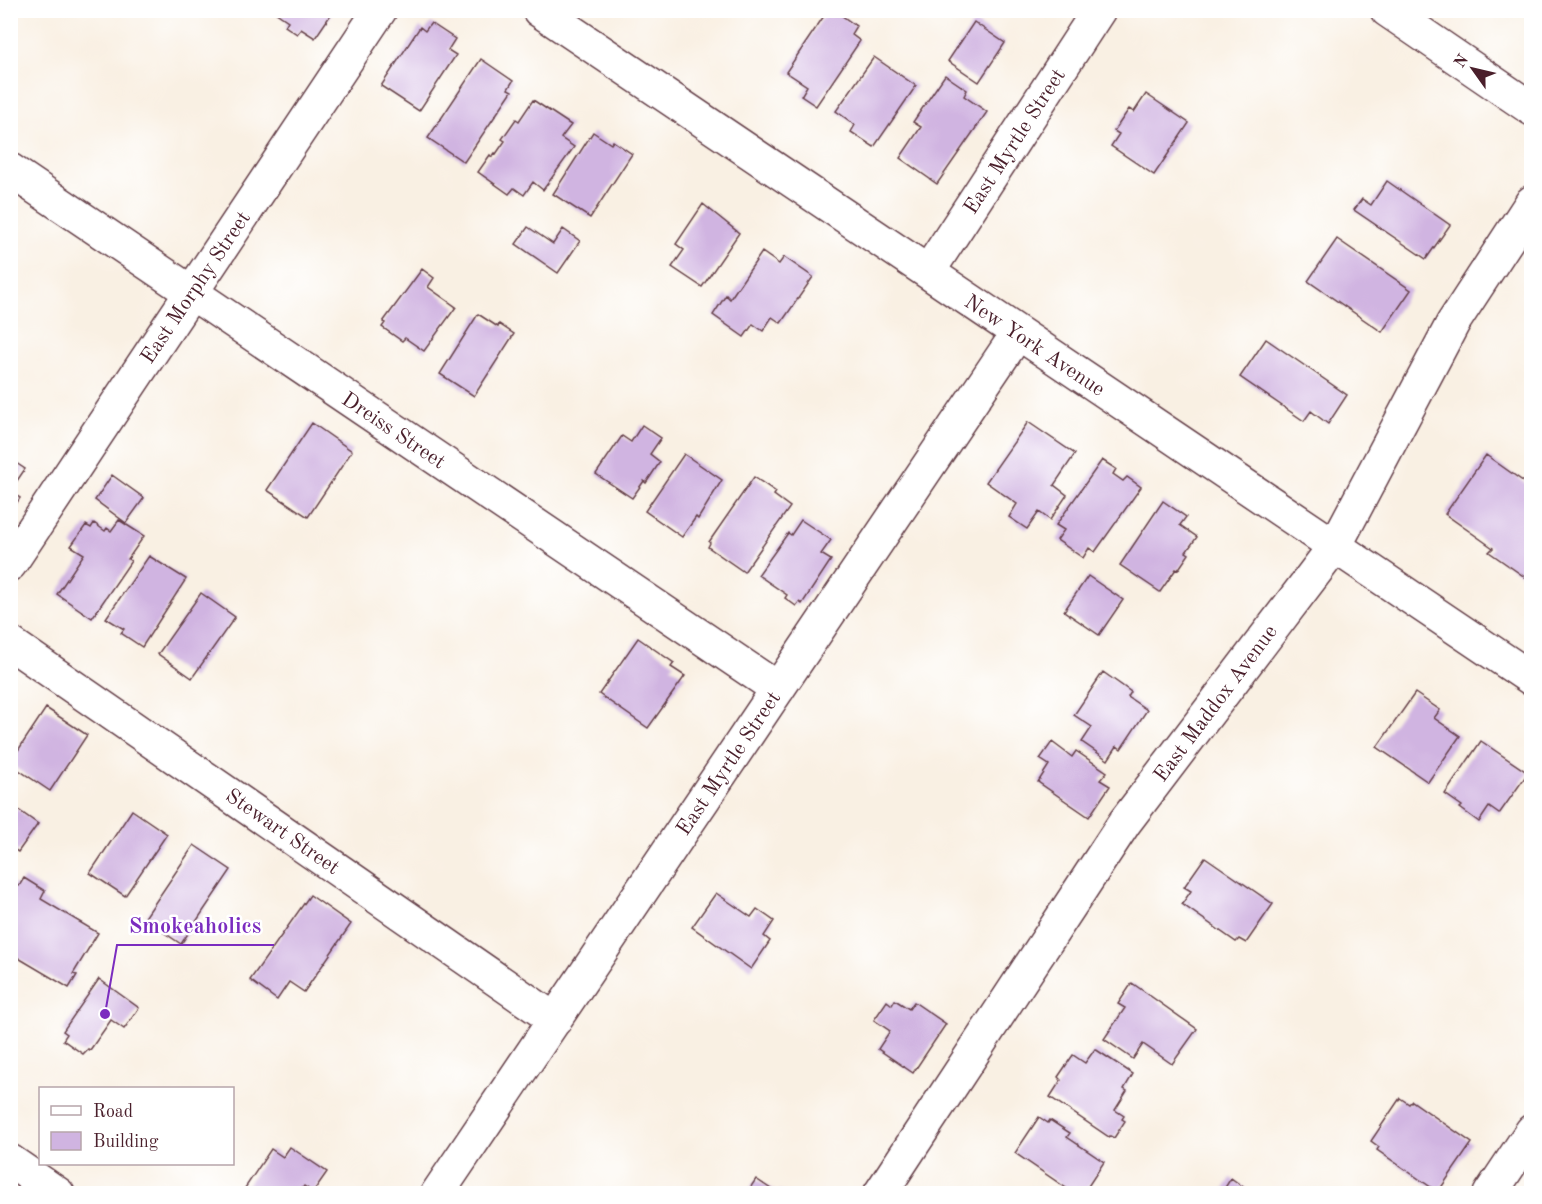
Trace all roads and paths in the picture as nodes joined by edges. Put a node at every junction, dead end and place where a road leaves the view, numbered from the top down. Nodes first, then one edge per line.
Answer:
1 (380, 10) edge
2 (539, 10) edge
3 (1099, 10) edge
4 (1387, 10) edge
5 (1532, 110) edge
6 (10, 170) edge
7 (1532, 202) edge
8 (928, 272) junction
9 (192, 292) junction
10 (1018, 333) junction
11 (1335, 546) junction
12 (10, 564) edge
13 (10, 643) edge
14 (1532, 678) edge
15 (778, 689) junction
16 (555, 1020) junction
17 (1532, 1131) edge
18 (10, 1161) edge
19 (58, 1194) edge
20 (438, 1194) edge
21 (880, 1194) edge
22 (1490, 1194) edge

1 - 9 street, East Morphy Street
2 - 8 street, New York Avenue
3 - 8 street, East Myrtle Street
4 - 5 street
6 - 9 street, Dreiss Street
7 - 11 street, East Maddox Avenue
8 - 10 street, New York Avenue
9 - 12 street, East Morphy Street
9 - 15 street, Dreiss Street
10 - 11 street, New York Avenue
10 - 15 street, East Myrtle Street
11 - 14 street, New York Avenue
11 - 21 street, East Maddox Avenue
13 - 16 street, Stewart Street
15 - 16 street, East Myrtle Street
16 - 20 street, East Myrtle Street
17 - 22 street
18 - 19 street

